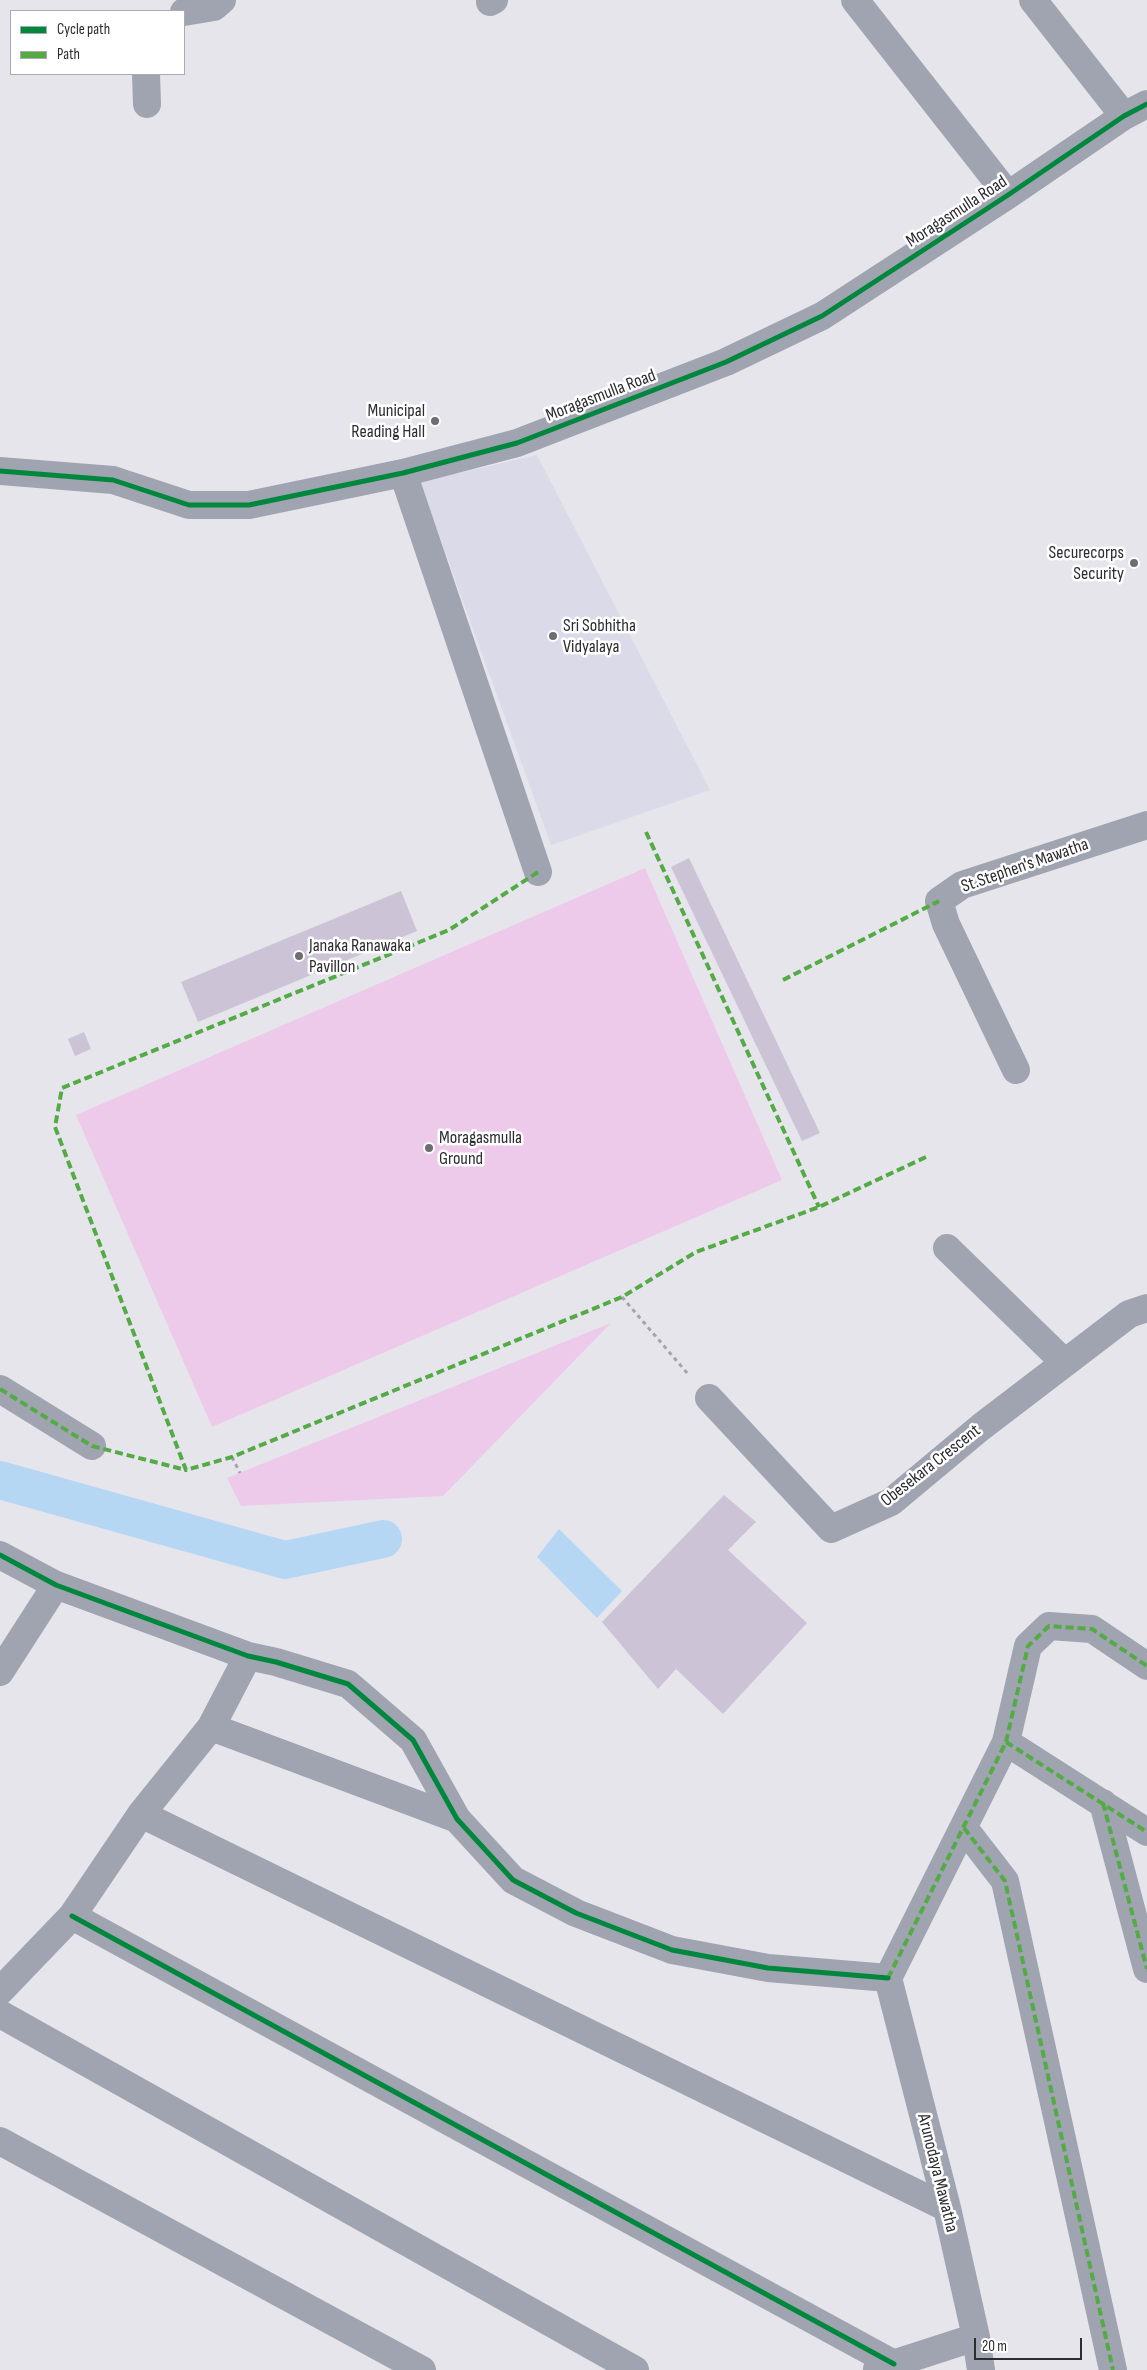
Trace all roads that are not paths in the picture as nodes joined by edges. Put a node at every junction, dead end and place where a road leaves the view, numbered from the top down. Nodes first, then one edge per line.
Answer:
1 (222, 0) edge
2 (855, 0) edge
3 (1033, 0) edge
4 (185, 12) edge
5 (146, 75) edge
6 (147, 104) dead end
7 (1135, 110) edge
8 (1008, 195) junction
9 (0, 471) edge
10 (403, 473) junction
11 (1147, 825) edge
12 (538, 872) dead end
13 (1016, 1070) dead end
14 (947, 1248) dead end
15 (1147, 1308) edge
16 (1064, 1363) junction
17 (0, 1389) edge
18 (709, 1398) road end
19 (92, 1446) dead end
20 (0, 1555) edge
21 (56, 1584) junction
22 (248, 1656) junction
23 (1147, 1666) edge
24 (0, 1672) edge
25 (211, 1727) junction
26 (1006, 1742) junction
27 (1103, 1803) junction
28 (141, 1814) junction
29 (457, 1819) junction
30 (964, 1828) junction
31 (1147, 1832) edge
32 (72, 1916) junction
33 (1147, 1970) edge
34 (888, 1978) junction
35 (0, 1992) edge
36 (0, 2014) edge
37 (0, 2142) edge
38 (947, 2208) junction
39 (976, 2338) junction
40 (882, 2367) edge
41 (422, 2370) edge
42 (634, 2370) edge
43 (981, 2370) edge
44 (1113, 2370) edge

1 - 4 street
2 - 8 street
3 - 7 street
5 - 6 street
7 - 8 street, Moragasmulla Road
8 - 10 street, Moragasmulla Road
9 - 10 street, Moragasmulla Road
10 - 12 street
11 - 13 street, St.Stephen's Mawatha
14 - 16 street
15 - 16 street, Obesekara Crescent
16 - 18 street, Obesekara Crescent
17 - 19 street
20 - 21 street
21 - 22 street
21 - 24 street
22 - 25 street
22 - 29 street
23 - 26 street
25 - 28 street
25 - 29 street
26 - 27 street
26 - 30 street
27 - 31 street
27 - 33 street
28 - 32 street
28 - 38 street
29 - 34 street
30 - 34 street
30 - 44 street
32 - 35 street
32 - 40 street
34 - 38 street, Arunodaya Mawatha
36 - 42 street
37 - 41 street
38 - 39 street, Arunodaya Mawatha
39 - 40 street
39 - 43 street, Arunodaya Mawatha

